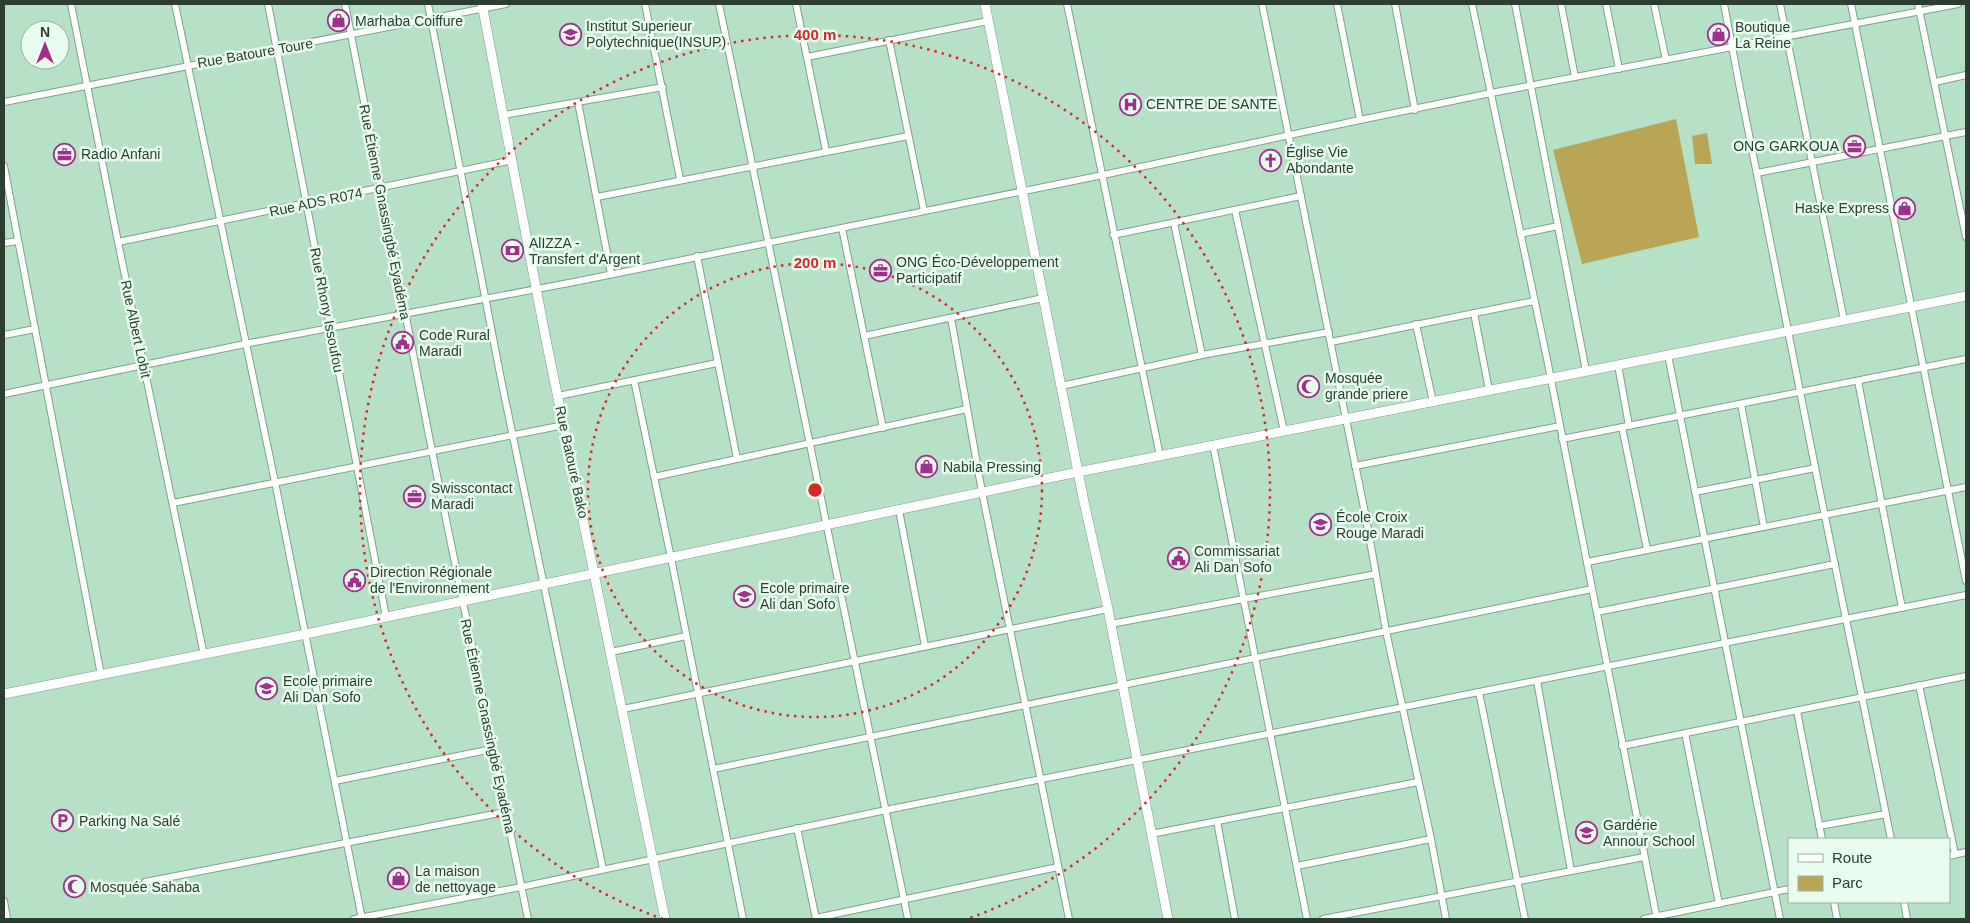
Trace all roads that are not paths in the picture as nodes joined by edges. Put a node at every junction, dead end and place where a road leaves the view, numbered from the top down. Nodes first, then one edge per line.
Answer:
1 (71, 4) edge
2 (176, 4) edge
3 (268, 4) edge
4 (344, 4) edge
5 (428, 4) edge
6 (506, 4) edge
7 (645, 4) edge
8 (719, 4) edge
9 (796, 4) edge
10 (985, 4) edge
11 (1068, 4) edge
12 (1262, 4) edge
13 (1337, 4) edge
14 (1395, 4) edge
15 (1472, 4) edge
16 (1515, 4) edge
17 (1562, 4) edge
18 (1606, 4) edge
19 (1654, 4) edge
20 (1724, 4) edge
21 (1780, 4) edge
22 (1851, 4) edge
23 (1918, 4) edge
24 (1958, 4) edge
25 (482, 6) edge
26 (1920, 11) junction
27 (430, 19) junction
28 (988, 21) junction
29 (1855, 24) junction
30 (351, 35) junction
31 (1786, 37) junction
32 (889, 40) junction
33 (1733, 47) junction
34 (278, 48) junction
35 (807, 57) junction
36 (1666, 60) junction
37 (188, 66) junction
38 (1619, 69) junction
39 (1966, 76) edge
40 (1575, 77) junction
41 (1934, 82) junction
42 (89, 86) junction
43 (1531, 86) junction
44 (663, 87) junction
45 (1491, 94) junction
46 (4, 102) edge
47 (578, 102) junction
48 (1415, 110) junction
49 (504, 115) junction
50 (1360, 120) junction
51 (1966, 132) edge
52 (908, 136) junction
53 (1287, 136) junction
54 (1946, 137) junction
55 (1881, 150) junction
56 (826, 151) junction
57 (513, 160) junction
58 (1812, 163) junction
59 (752, 165) junction
60 (4, 166) edge
61 (460, 172) junction
62 (1757, 173) junction
63 (1103, 175) junction
64 (680, 179) junction
65 (381, 188) junction
66 (1023, 191) junction
67 (1301, 196) junction
68 (597, 197) junction
69 (307, 204) junction
70 (1235, 210) junction
71 (924, 211) junction
72 (221, 221) junction
73 (1174, 223) junction
74 (1558, 226) junction
75 (842, 228) junction
76 (1520, 234) junction
77 (1114, 235) junction
78 (1966, 237) edge
79 (18, 240) junction
80 (118, 242) junction
81 (768, 242) junction
82 (4, 243) edge
83 (697, 256) junction
84 (612, 274) junction
85 (536, 289) junction
86 (1966, 296) edge
87 (486, 298) junction
88 (1043, 298) junction
89 (1534, 301) junction
90 (1912, 306) junction
91 (1474, 313) junction
92 (405, 314) junction
93 (951, 318) junction
94 (1844, 320) junction
95 (1416, 324) junction
96 (35, 329) junction
97 (331, 329) junction
98 (1788, 331) junction
99 (1329, 332) junction
100 (4, 335) edge
101 (864, 336) junction
102 (1331, 342) junction
103 (245, 344) junction
104 (1264, 344) junction
105 (1202, 355) junction
106 (1668, 355) junction
107 (1966, 359) edge
108 (717, 364) junction
109 (144, 365) junction
110 (1618, 365) junction
111 (1142, 368) junction
112 (1924, 368) junction
113 (1586, 371) junction
114 (1550, 378) junction
115 (634, 380) junction
116 (1858, 381) junction
117 (46, 386) junction
118 (1061, 386) junction
119 (1489, 390) junction
120 (1800, 392) junction
121 (4, 394) edge
122 (558, 396) junction
123 (1433, 402) junction
124 (1741, 404) junction
125 (967, 410) junction
126 (1680, 416) junction
127 (1346, 419) junction
128 (564, 425) junction
129 (1560, 426) junction
130 (1626, 426) junction
131 (883, 428) junction
132 (1284, 431) junction
133 (513, 435) junction
134 (1562, 439) junction
135 (810, 444) junction
136 (1213, 445) junction
137 (432, 451) junction
138 (1160, 456) junction
139 (737, 458) junction
140 (358, 466) junction
141 (1355, 466) junction
142 (1815, 468) junction
143 (1078, 472) junction
144 (654, 477) junction
145 (1755, 480) junction
146 (275, 482) junction
147 (1966, 487) edge
148 (1948, 490) junction
149 (982, 492) junction
150 (1695, 492) junction
151 (172, 503) junction
152 (1882, 504) junction
153 (898, 510) junction
154 (1824, 515) junction
155 (826, 525) junction
156 (1764, 527) junction
157 (1704, 539) junction
158 (1646, 549) junction
159 (671, 558) junction
160 (1588, 562) junction
161 (1835, 564) junction
162 (595, 574) junction
163 (1376, 574) junction
164 (1966, 581) edge
165 (544, 584) junction
166 (1714, 588) junction
167 (1592, 589) junction
168 (1966, 595) edge
169 (1244, 600) junction
170 (462, 601) junction
171 (1902, 608) junction
172 (1108, 609) junction
173 (1597, 612) junction
174 (386, 616) junction
175 (1846, 619) junction
176 (1111, 624) junction
177 (1009, 629) junction
178 (1386, 631) junction
179 (306, 634) junction
180 (686, 636) junction
181 (1725, 643) junction
182 (925, 646) junction
183 (611, 652) junction
184 (204, 654) junction
185 (1255, 658) junction
186 (854, 660) junction
187 (1606, 667) junction
188 (101, 675) junction
189 (1966, 676) edge
190 (1537, 681) junction
191 (1123, 685) junction
192 (1919, 686) junction
193 (1480, 692) junction
194 (698, 693) junction
195 (4, 694) edge
196 (1863, 697) junction
197 (1025, 705) junction
198 (623, 708) junction
199 (1402, 708) junction
200 (1798, 711) junction
201 (1740, 722) junction
202 (1685, 733) junction
203 (1270, 734) junction
204 (870, 736) junction
205 (1622, 746) junction
206 (492, 749) junction
207 (1138, 761) junction
208 (713, 768) junction
209 (1041, 780) junction
210 (335, 781) junction
211 (1418, 782) junction
212 (1285, 808) junction
213 (886, 810) junction
214 (505, 812) junction
215 (1886, 814) junction
216 (1217, 821) junction
217 (1819, 826) junction
218 (797, 828) junction
219 (1151, 834) junction
220 (1822, 838) edge
221 (1891, 838) edge
222 (1949, 838) edge
223 (1431, 840) junction
224 (728, 843) junction
225 (347, 844) junction
226 (1966, 852) edge
227 (1952, 855) edge
228 (1644, 857) junction
229 (653, 858) junction
230 (1296, 866) junction
231 (1058, 867) junction
232 (603, 869) junction
233 (1572, 871) junction
234 (145, 882) dead end
235 (1517, 882) junction
236 (521, 886) junction
237 (1788, 889) edge
238 (1775, 892) junction
239 (1441, 896) junction
240 (904, 899) junction
241 (4, 902) edge
242 (1834, 903) edge
243 (1904, 903) edge
244 (1719, 904) junction
245 (1657, 918) edge
246 (7, 919) edge
247 (359, 919) edge
248 (528, 919) edge
249 (666, 919) edge
250 (743, 919) edge
251 (816, 919) edge
252 (908, 919) edge
253 (1070, 919) edge
254 (1168, 919) edge
255 (1235, 919) edge
256 (1307, 919) edge
257 (1323, 919) edge
258 (1446, 919) edge
259 (1525, 919) edge
260 (1644, 919) edge
261 (1780, 919) edge
262 (1838, 919) edge
263 (1907, 919) edge

1 - 42 street, Rue Albert Lobit
2 - 37 street
3 - 34 street, Rue Rhony Issoufou
4 - 30 street, Rue Étienne Gnassingbé Eyadéma
5 - 27 street
6 - 25 street, Rue Batoure Toure
7 - 44 street
8 - 59 street
9 - 35 street
10 - 28 street
11 - 63 street
12 - 53 street
13 - 50 street
14 - 48 street
15 - 45 street
16 - 43 street
17 - 40 street
18 - 38 street
19 - 36 street
20 - 33 street
21 - 31 street
22 - 29 street
23 - 26 street
24 - 26 street
25 - 27 street, Rue Batoure Toure
25 - 49 street, Rue Batouré Bako
26 - 29 street
26 - 41 street
27 - 30 street, Rue Batoure Toure
27 - 61 street
28 - 32 street
28 - 66 street
29 - 31 street
29 - 55 street
30 - 34 street, Rue Batoure Toure
30 - 65 street, Rue Étienne Gnassingbé Eyadéma
31 - 33 street
31 - 58 street
32 - 35 street
32 - 52 street
33 - 36 street
33 - 62 street
34 - 37 street, Rue Batoure Toure
34 - 69 street, Rue Rhony Issoufou
35 - 56 street
36 - 38 street
37 - 42 street, Rue Batoure Toure
37 - 72 street
38 - 40 street
39 - 41 street
40 - 43 street
41 - 54 street
42 - 46 street, Rue Batoure Toure
42 - 80 street, Rue Albert Lobit
43 - 45 street
43 - 74 street
44 - 47 street
44 - 64 street
45 - 48 street
45 - 76 street
47 - 49 street
47 - 68 street
48 - 50 street
49 - 57 street, Rue Batouré Bako
50 - 53 street
51 - 54 street
52 - 56 street
52 - 71 street
53 - 63 street
53 - 67 street
54 - 55 street
54 - 78 street
55 - 58 street
55 - 90 street
56 - 59 street
57 - 61 street, Rue ADS R074
57 - 85 street, Rue Batouré Bako
58 - 62 street
58 - 94 street
59 - 64 street
59 - 81 street
60 - 79 street
61 - 65 street, Rue ADS R074
61 - 87 street
62 - 98 street
63 - 66 street
63 - 77 street
64 - 68 street
65 - 69 street, Rue ADS R074
65 - 92 street, Rue Étienne Gnassingbé Eyadéma
66 - 71 street
66 - 88 street
67 - 70 street
67 - 99 street
68 - 84 street
69 - 72 street, Rue ADS R074
69 - 97 street, Rue Rhony Issoufou
70 - 73 street
70 - 104 street
71 - 75 street
72 - 80 street, Rue ADS R074
72 - 103 street
73 - 77 street
73 - 105 street
74 - 76 street
74 - 113 street
75 - 81 street
75 - 101 street
76 - 89 street
77 - 111 street
79 - 82 street
79 - 96 street
80 - 109 street, Rue Albert Lobit
81 - 83 street
81 - 135 street
83 - 84 street
83 - 108 street
84 - 85 street
85 - 87 street
85 - 122 street, Rue Batouré Bako
86 - 90 street
87 - 92 street
87 - 133 street
88 - 93 street
88 - 118 street
89 - 91 street
89 - 114 street
90 - 94 street
90 - 112 street
91 - 95 street
91 - 119 street
92 - 97 street
92 - 137 street, Rue Étienne Gnassingbé Eyadéma
93 - 101 street
93 - 125 street
94 - 98 street
95 - 102 street
95 - 123 street
96 - 100 street
96 - 117 street
97 - 103 street
97 - 140 street, Rue Rhony Issoufou
98 - 106 street
98 - 120 street
99 - 102 street
99 - 104 street
101 - 131 street
102 - 127 street
103 - 109 street
103 - 146 street
104 - 105 street
104 - 132 street
105 - 111 street
106 - 110 street
106 - 126 street
107 - 112 street
108 - 115 street
108 - 139 street
109 - 117 street
109 - 151 street, Rue Albert Lobit
110 - 113 street
110 - 130 street
111 - 118 street
111 - 138 street
112 - 116 street
112 - 148 street
113 - 114 street
114 - 119 street
114 - 129 street
115 - 122 street
115 - 144 street
116 - 120 street
116 - 152 street
117 - 121 street
117 - 188 street
118 - 143 street
119 - 123 street
120 - 124 street
120 - 142 street
122 - 128 street, Rue Batouré Bako
123 - 127 street
124 - 126 street
124 - 145 street
125 - 131 street
125 - 149 street
126 - 130 street
126 - 150 street
127 - 132 street
127 - 141 street
128 - 133 street
128 - 162 street, Rue Batouré Bako
129 - 134 street
129 - 141 street
130 - 134 street
130 - 158 street
131 - 135 street
132 - 136 street
133 - 137 street
133 - 165 street
134 - 160 street
135 - 139 street
135 - 155 street
136 - 138 street
136 - 169 street
137 - 140 street
137 - 170 street, Rue Étienne Gnassingbé Eyadéma
138 - 143 street
139 - 144 street
140 - 146 street
140 - 174 street, Rue Rhony Issoufou
141 - 163 street
142 - 145 street
142 - 154 street
143 - 149 street
143 - 172 street
144 - 159 street
145 - 150 street
145 - 156 street
146 - 151 street
146 - 179 street
147 - 148 street
148 - 152 street
148 - 164 street
149 - 153 street
149 - 177 street
150 - 157 street
151 - 184 street, Rue Albert Lobit
152 - 154 street
152 - 171 street
153 - 155 street
153 - 182 street
154 - 156 street
154 - 161 street
155 - 159 street
155 - 186 street
156 - 157 street
157 - 158 street
157 - 166 street
158 - 160 street
159 - 162 street
159 - 180 street
160 - 167 street
161 - 166 street
161 - 175 street
162 - 165 street
162 - 183 street, Rue Batouré Bako
163 - 169 street
163 - 178 street
165 - 170 street
165 - 232 street
166 - 173 street
166 - 181 street
167 - 173 street
167 - 178 street
168 - 171 street
169 - 176 street
169 - 185 street
170 - 174 street
170 - 206 street, Rue Étienne Gnassingbé Eyadéma
171 - 175 street
172 - 176 street
172 - 177 street
173 - 187 street
174 - 179 street
175 - 181 street
175 - 196 street
176 - 191 street
177 - 182 street
177 - 197 street
178 - 185 street
178 - 199 street
179 - 184 street
179 - 210 street
180 - 183 street
180 - 194 street
181 - 187 street
181 - 201 street
182 - 186 street
183 - 198 street, Rue Batouré Bako
184 - 188 street
185 - 191 street
185 - 203 street
186 - 194 street
186 - 204 street
187 - 190 street
187 - 205 street
188 - 195 street
189 - 192 street
190 - 193 street
190 - 233 street
191 - 197 street
191 - 207 street
192 - 196 street
192 - 222 street
193 - 199 street
193 - 235 street
194 - 198 street
194 - 208 street
196 - 200 street
196 - 215 street
197 - 204 street
197 - 209 street
198 - 229 street, Rue Batouré Bako
199 - 203 street
199 - 211 street
200 - 201 street
200 - 217 street
201 - 202 street
201 - 238 street
202 - 205 street
202 - 244 street
203 - 207 street
203 - 212 street
204 - 208 street
204 - 213 street
205 - 228 street
206 - 210 street
206 - 214 street, Rue Étienne Gnassingbé Eyadéma
207 - 209 street
207 - 219 street
208 - 224 street
209 - 213 street
209 - 231 street
210 - 225 street
211 - 212 street
211 - 223 street
212 - 216 street
212 - 230 street
213 - 218 street
213 - 240 street
214 - 225 street
214 - 236 street, Rue Étienne Gnassingbé Eyadéma
215 - 217 street
215 - 221 street
216 - 219 street
216 - 255 street
217 - 220 street
218 - 224 street
218 - 251 street
219 - 254 street
223 - 230 street
223 - 239 street
224 - 229 street
224 - 250 street
225 - 234 street
225 - 247 street
226 - 227 street
228 - 233 street
228 - 245 street
229 - 232 street
229 - 249 street, Rue Batouré Bako
230 - 256 street
231 - 240 street
231 - 253 street
232 - 236 street
233 - 235 street
235 - 239 street
235 - 259 street
236 - 247 street
236 - 248 street, Rue Étienne Gnassingbé Eyadéma
237 - 238 street
238 - 244 street
238 - 261 street
239 - 257 street
239 - 258 street
240 - 251 street
240 - 252 street
241 - 246 street
242 - 262 street
243 - 263 street
244 - 245 street
245 - 260 street

